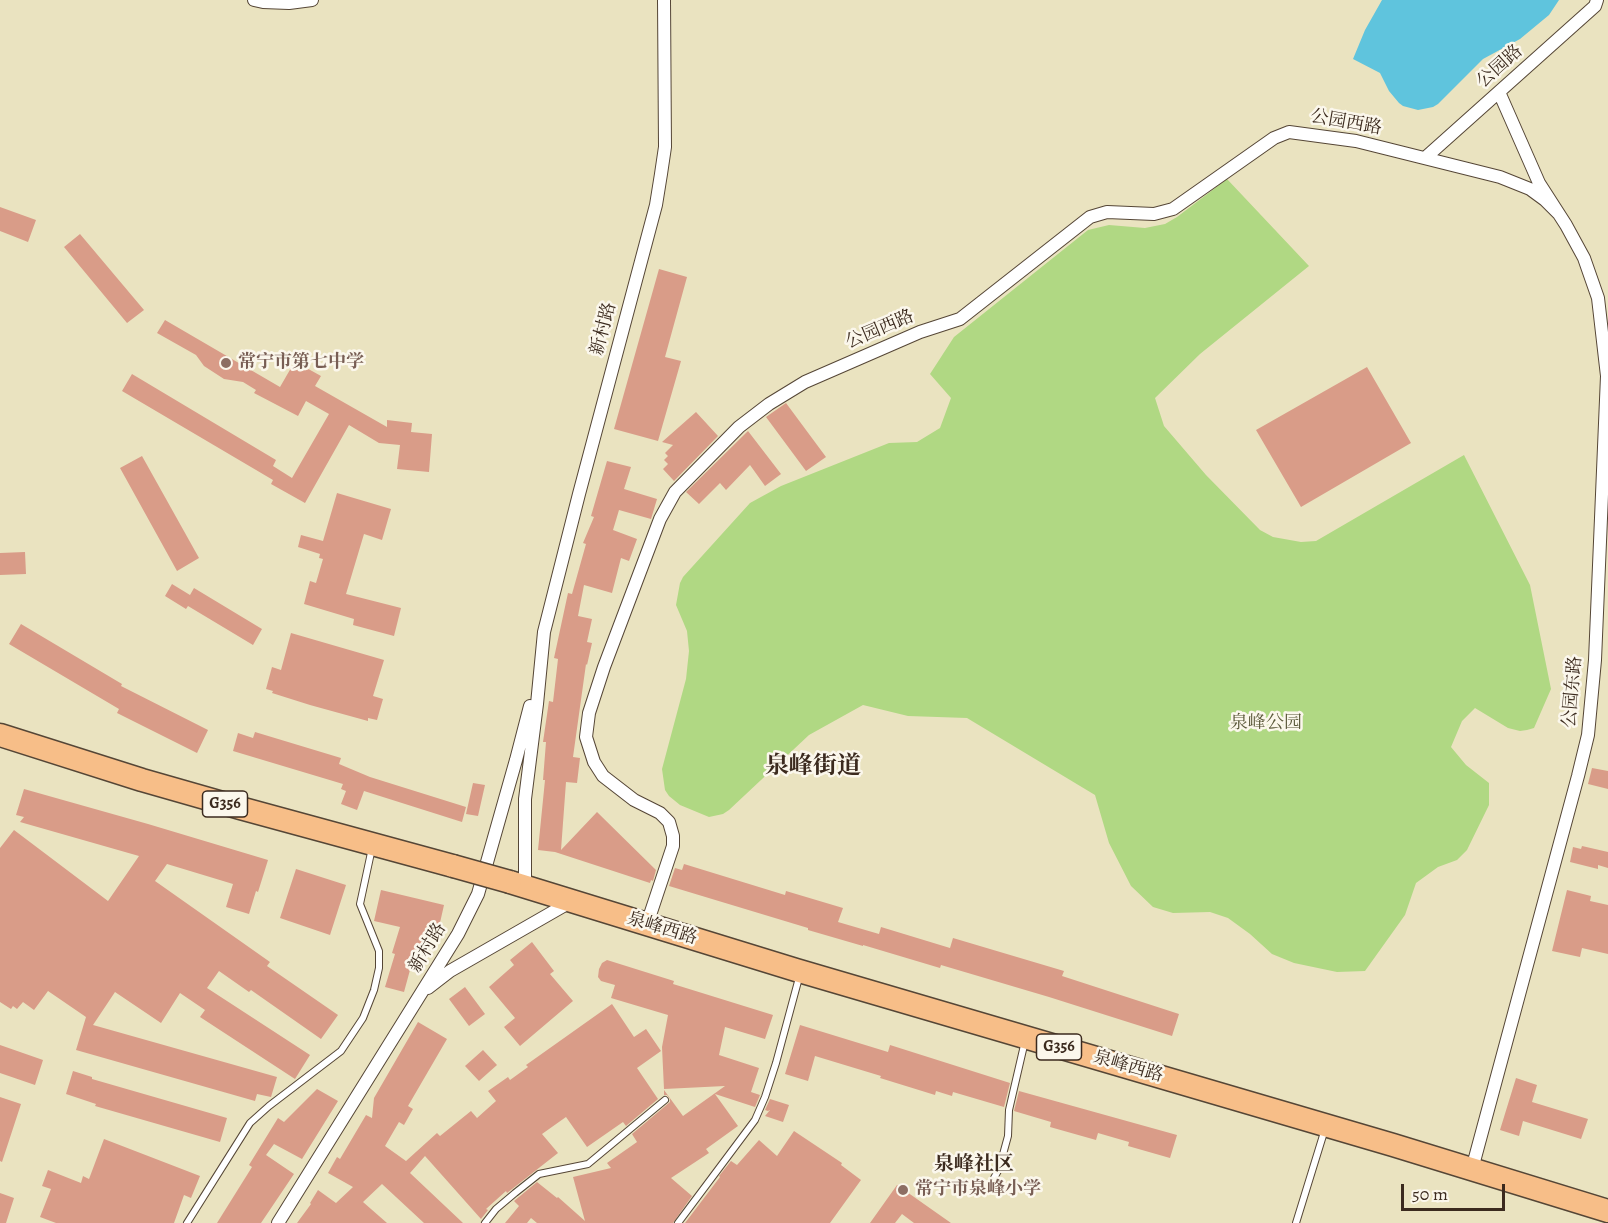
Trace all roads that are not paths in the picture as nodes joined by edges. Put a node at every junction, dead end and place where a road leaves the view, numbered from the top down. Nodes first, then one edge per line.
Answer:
1 (254, 0) edge
2 (312, 0) edge
3 (664, 0) edge
4 (1596, 0) edge
5 (1499, 92) junction
6 (1425, 158) junction
7 (1558, 213) junction
8 (541, 662) junction
9 (0, 735) edge
10 (373, 844) junction
11 (518, 885) junction
12 (572, 901) junction
13 (647, 924) junction
14 (801, 971) junction
15 (419, 998) junction
16 (1026, 1037) junction
17 (665, 1100) dead end
18 (1326, 1126) junction
19 (1472, 1169) junction
20 (989, 1187) dead end
21 (1608, 1211) edge
22 (187, 1223) edge
23 (278, 1223) edge
24 (484, 1223) edge
25 (678, 1223) edge
26 (1296, 1223) edge

1 - 2 street
3 - 8 street, 新村路
4 - 5 street, 公园路
5 - 6 street, 公园路
5 - 7 street, 公园东路
6 - 7 street, 公园西路
6 - 13 street, 公园西路
7 - 19 street, 公园东路
8 - 11 street, 新村路
8 - 15 street, 新村路
9 - 10 highway, G356
10 - 11 highway, G356, bridge
10 - 22 lane
11 - 12 highway, 泉峰西路 / G356
12 - 13 highway, 泉峰西路 / G356
12 - 15 street
13 - 14 highway, 泉峰西路 / G356
14 - 16 highway, 泉峰西路 / G356
14 - 25 lane
15 - 23 street, 新村路
16 - 18 highway, 泉峰西路 / G356
16 - 20 lane
17 - 24 lane
18 - 19 highway, 泉峰西路 / G356
18 - 26 lane
19 - 21 highway, 泉峰西路 / G356

